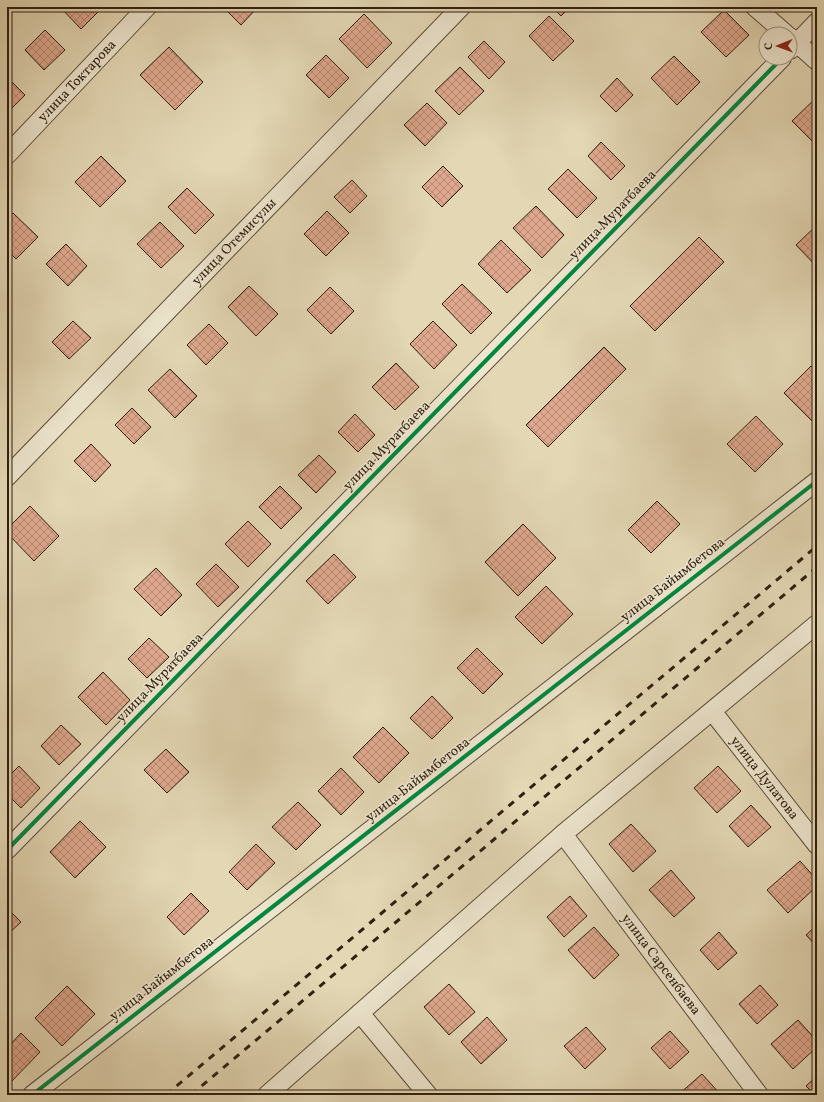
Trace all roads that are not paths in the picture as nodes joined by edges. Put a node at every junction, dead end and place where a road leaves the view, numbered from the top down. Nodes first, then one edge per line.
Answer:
1 (147, 7) edge
2 (461, 7) edge
3 (755, 7) edge
4 (817, 22) edge
5 (775, 26) edge
6 (798, 36) edge
7 (798, 46) edge
8 (817, 61) edge
9 (774, 66) edge
10 (7, 155) edge
11 (7, 477) edge
12 (817, 482) edge
13 (817, 624) edge
14 (712, 711) junction
15 (563, 834) junction
16 (817, 845) edge
17 (7, 850) edge
18 (360, 1013) junction
19 (32, 1095) edge
20 (267, 1095) edge
21 (428, 1095) edge
22 (759, 1095) edge

1 - 10 street, улица Токтарова
2 - 11 street, улица Отемисулы
3 - 5 street
4 - 6 street
7 - 8 street
9 - 17 street, улица Муратбаева
12 - 19 street, улица Байымбетова
13 - 14 street
14 - 15 street
14 - 16 street, улица Дулатова
15 - 18 street
15 - 22 street, улица Сарсенбаева
18 - 20 street
18 - 21 street

